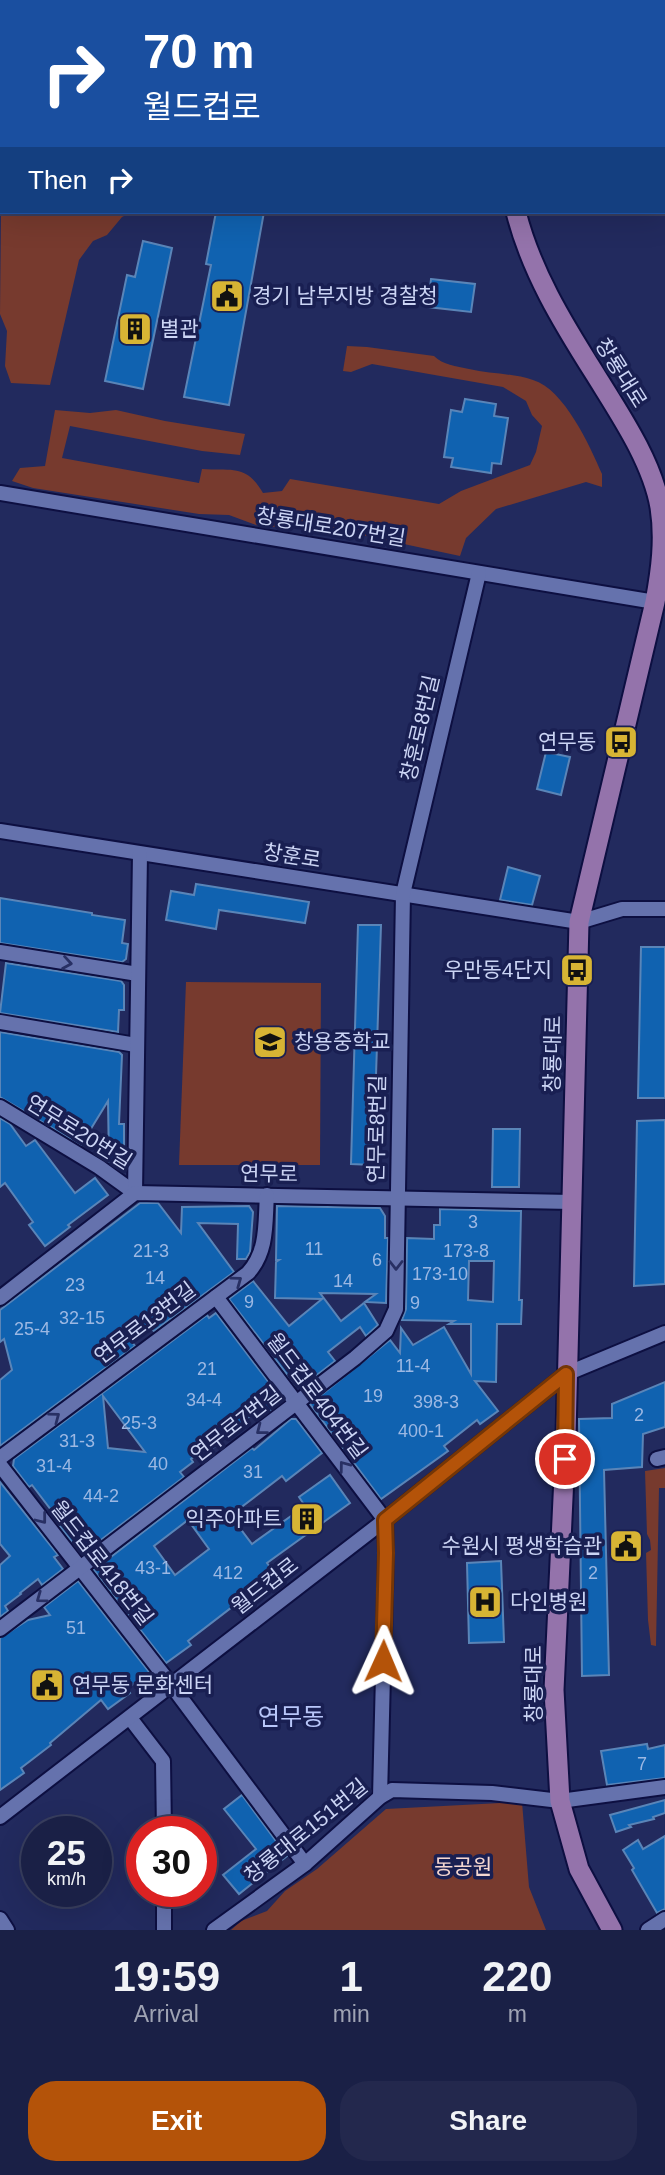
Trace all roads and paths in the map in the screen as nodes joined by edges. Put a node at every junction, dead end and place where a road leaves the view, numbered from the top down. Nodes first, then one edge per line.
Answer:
1 (517, 214) edge
2 (0, 493) edge
3 (664, 557) edge
4 (479, 573) junction
5 (656, 602) junction
6 (0, 831) edge
7 (140, 854) junction
8 (403, 894) junction
9 (665, 909) edge
10 (579, 922) junction
11 (0, 952) edge
12 (138, 974) junction
13 (0, 1022) edge
14 (136, 1045) junction
15 (0, 1107) edge
16 (135, 1193) junction
17 (267, 1195) junction
18 (396, 1197) junction
19 (572, 1202) junction
20 (216, 1297) junction
21 (0, 1298) edge
22 (665, 1333) edge
23 (566, 1374) junction
24 (296, 1403) junction
25 (0, 1458) edge
26 (0, 1465) edge
27 (385, 1520) junction
28 (81, 1569) junction
29 (0, 1629) edge
30 (172, 1686) junction
31 (130, 1718) junction
32 (665, 1787) edge
33 (380, 1797) junction
34 (560, 1801) junction
35 (164, 1816) edge
36 (0, 1817) edge
37 (305, 1864) junction
38 (164, 1907) edge
39 (0, 1919) edge
40 (665, 1919) edge
41 (7, 1930) edge
42 (164, 1930) edge
43 (214, 1930) edge
44 (612, 1930) edge
45 (648, 1930) edge

1 - 3 main road, 창룡대로
2 - 4 street, 창룡대로207번길
3 - 5 main road, 창룡대로
4 - 5 street, 창룡대로207번길
4 - 8 street, 창훈로8번길
5 - 10 main road, 창룡대로
6 - 7 street, 창훈로
7 - 8 street, 창훈로
7 - 12 street
8 - 10 street, 창훈로
8 - 18 street, 연무로8번길
9 - 10 street
10 - 19 main road, 창룡대로
11 -> 12 street
12 - 14 street
13 - 14 street
14 - 16 street
15 - 16 street, 연무로20번길
16 - 17 street, 연무로
16 - 21 street
17 - 18 street, 연무로
20 -> 17 street, 연무로13번길
18 - 19 street, 연무로
18 -> 24 street, 연무로7번길
19 - 23 main road, 창룡대로
20 - 24 street, 월드컵로404번길
25 -> 20 street, 연무로13번길
22 - 23 street, 월드컵로
23 - 27 street, 월드컵로
23 - 34 main road, 창룡대로
27 -> 24 street, 월드컵로404번길
24 -> 28 street, 연무로7번길
26 -> 28 street, 월드컵로418번길
27 - 30 street, 월드컵로
27 - 33 street
28 -> 29 street, 연무로7번길
28 - 30 street, 월드컵로418번길
30 - 31 street, 월드컵로
30 - 37 street
31 - 35 street
31 - 36 street, 월드컵로
32 - 34 street, 창룡대로151번길
33 - 34 street, 창룡대로151번길
33 - 37 street, 창룡대로151번길
34 - 44 main road, 창룡대로
37 - 43 street, 창룡대로151번길
38 - 42 street
39 - 41 street
40 - 45 street

